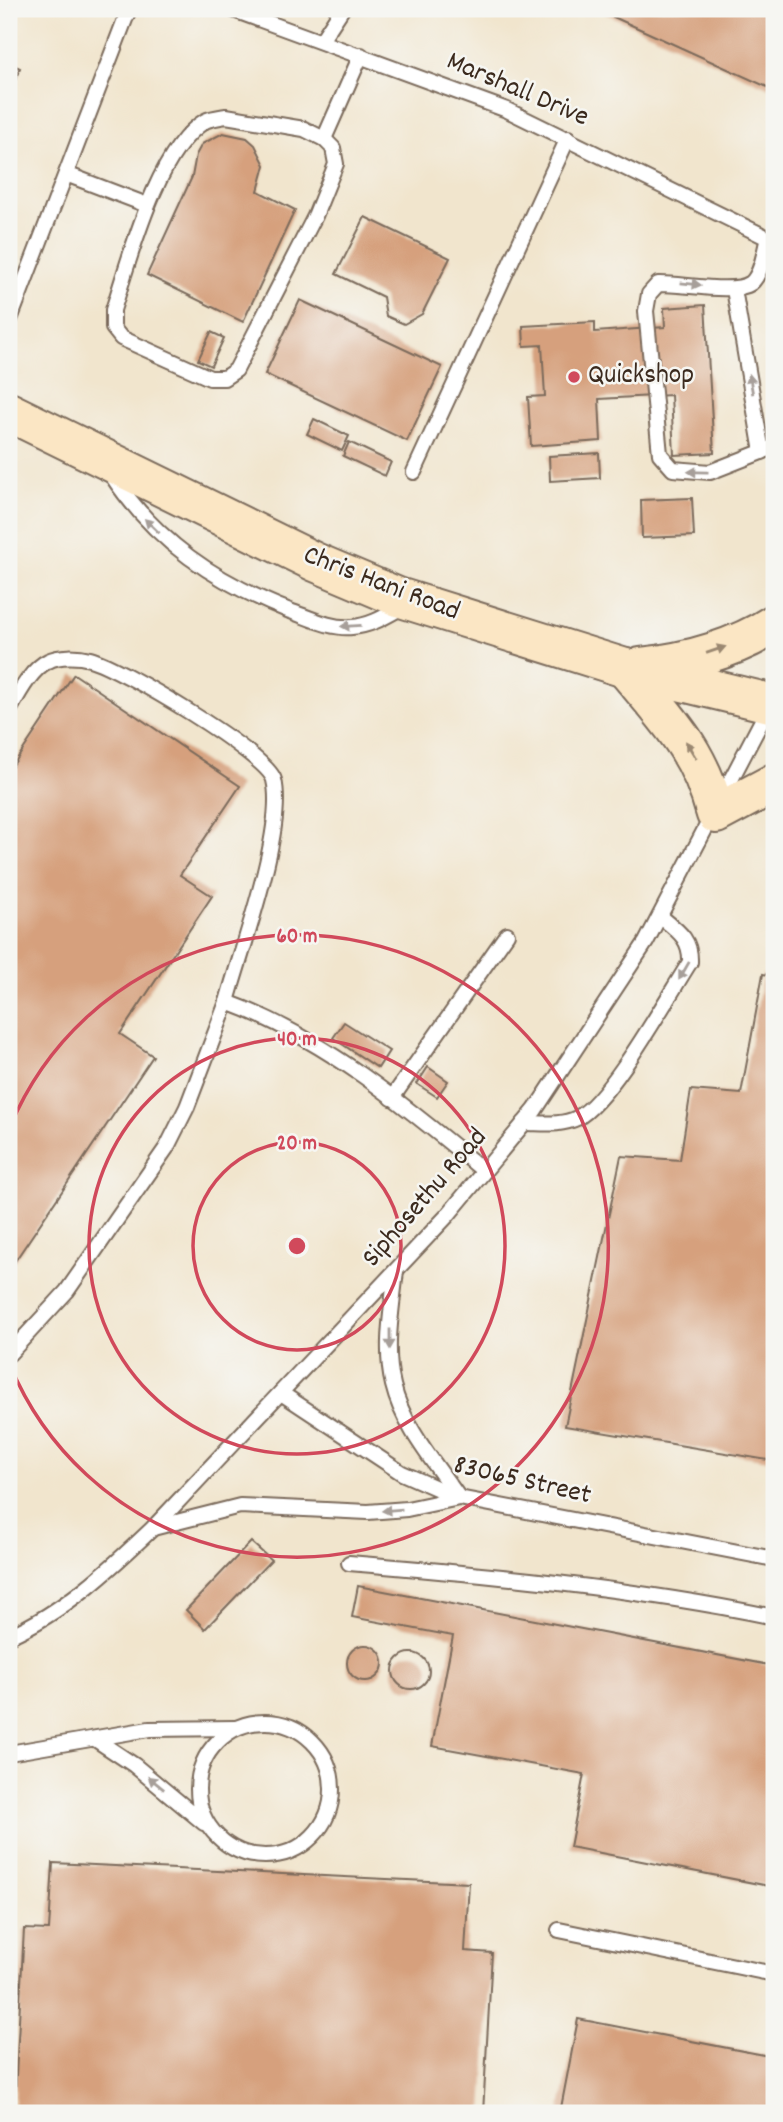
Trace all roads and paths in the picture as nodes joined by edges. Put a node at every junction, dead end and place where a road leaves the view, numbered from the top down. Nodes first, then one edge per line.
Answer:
1 (129, 9) edge
2 (231, 9) edge
3 (342, 9) edge
4 (321, 41) junction
5 (361, 55) junction
6 (568, 138) junction
7 (324, 139) junction
8 (66, 174) junction
9 (147, 205) junction
10 (771, 239) edge
11 (734, 289) junction
12 (9, 322) edge
13 (9, 412) edge
14 (768, 449) edge
15 (100, 457) junction
16 (414, 472) dead end
17 (414, 601) junction
18 (774, 624) edge
19 (625, 668) junction
20 (773, 702) edge
21 (9, 710) edge
22 (774, 783) edge
23 (716, 814) junction
24 (661, 916) junction
25 (507, 934) dead end
26 (227, 1002) junction
27 (392, 1098) junction
28 (524, 1123) junction
29 (484, 1171) junction
30 (396, 1271) junction
31 (9, 1354) edge
32 (281, 1393) junction
33 (459, 1498) junction
34 (153, 1528) junction
35 (774, 1559) edge
36 (349, 1563) dead end
37 (774, 1617) edge
38 (9, 1636) edge
39 (236, 1728) junction
40 (95, 1739) junction
41 (9, 1753) edge
42 (208, 1827) junction
43 (559, 1930) dead end
44 (774, 1974) edge

1 - 8 lane
2 - 4 lane, Marshall Drive
3 - 4 lane
4 - 5 lane, Marshall Drive
5 - 6 lane, Marshall Drive
5 - 7 lane
6 - 10 lane, Marshall Drive
6 - 16 lane
7 - 9 lane
7 - 9 lane
8 - 9 lane
8 - 12 lane
10 - 11 lane
14 -> 11 lane
14 -> 11 lane
13 - 15 main road, Chris Hani Road
15 - 17 main road, Chris Hani Road
17 -> 15 lane
17 - 19 main road, Chris Hani Road
19 -> 18 main road
19 - 20 main road, Chris Hani Road
23 -> 19 main road
20 - 23 lane, Siphosethu Road
21 - 26 lane
22 - 23 main road
23 - 24 lane, Siphosethu Road
24 - 28 lane, Siphosethu Road
24 -> 28 lane
25 - 27 lane
26 - 27 lane
26 - 31 lane
27 - 29 lane
28 - 29 lane, Siphosethu Road
29 - 30 lane, Siphosethu Road
30 - 32 lane, Siphosethu Road
30 -> 33 lane
32 - 33 lane, 83065 Street
32 - 34 lane, Siphosethu Road
33 -> 34 lane
33 - 35 lane, 83065 Street
34 - 38 lane, Siphosethu Road
36 - 37 lane
39 - 40 lane
39 - 42 lane
39 - 42 lane
40 - 41 lane
42 -> 40 lane
43 - 44 lane

